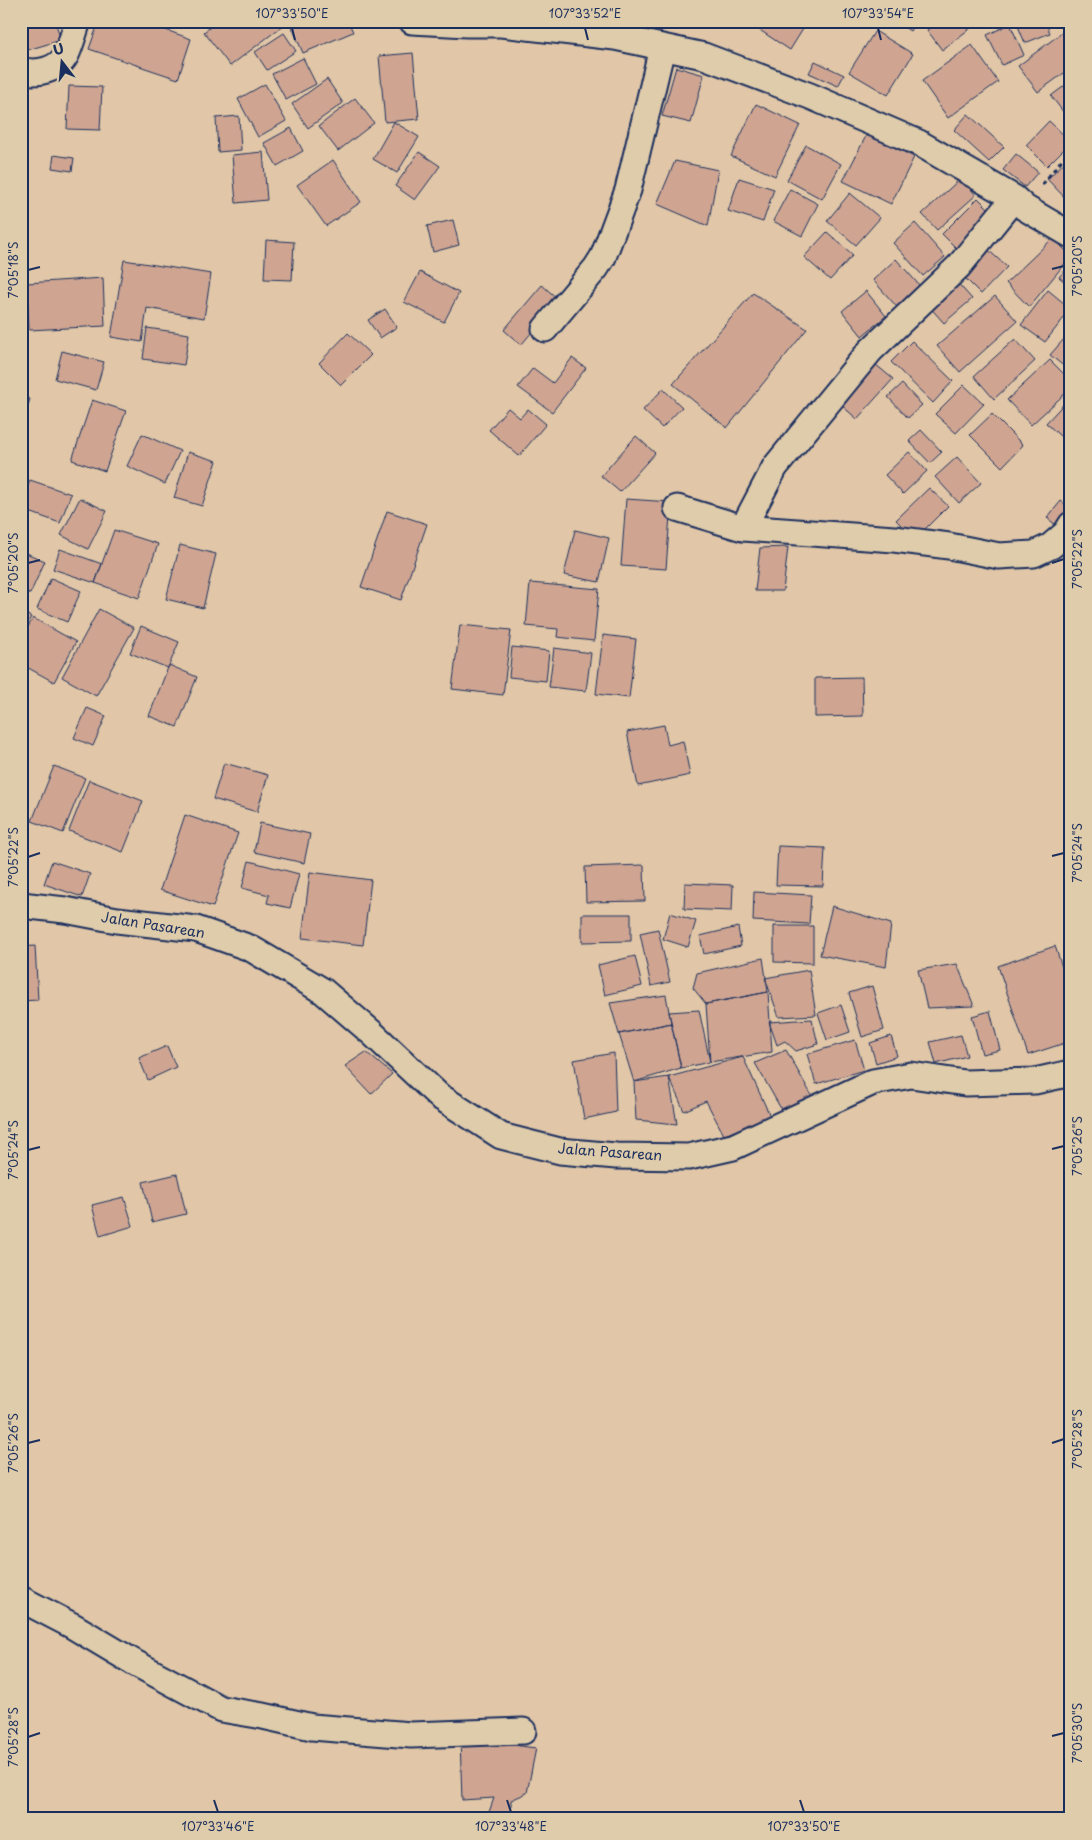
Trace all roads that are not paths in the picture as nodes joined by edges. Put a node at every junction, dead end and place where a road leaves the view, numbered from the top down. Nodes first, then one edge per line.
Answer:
1 (78, 21) edge
2 (412, 21) edge
3 (623, 29) edge
4 (662, 48) junction
5 (21, 70) edge
6 (1020, 203) junction
7 (1071, 235) edge
8 (545, 329) dead end
9 (678, 508) dead end
10 (1071, 526) edge
11 (743, 528) junction
12 (21, 905) edge
13 (1071, 1074) edge
14 (21, 1599) edge
15 (523, 1731) dead end

1 - 5 street
2 - 3 street
3 - 4 street
4 - 6 street
4 - 8 street
6 - 7 street
6 - 11 street
9 - 11 street
10 - 11 street
12 - 13 street, Jalan Pasarean
14 - 15 street

